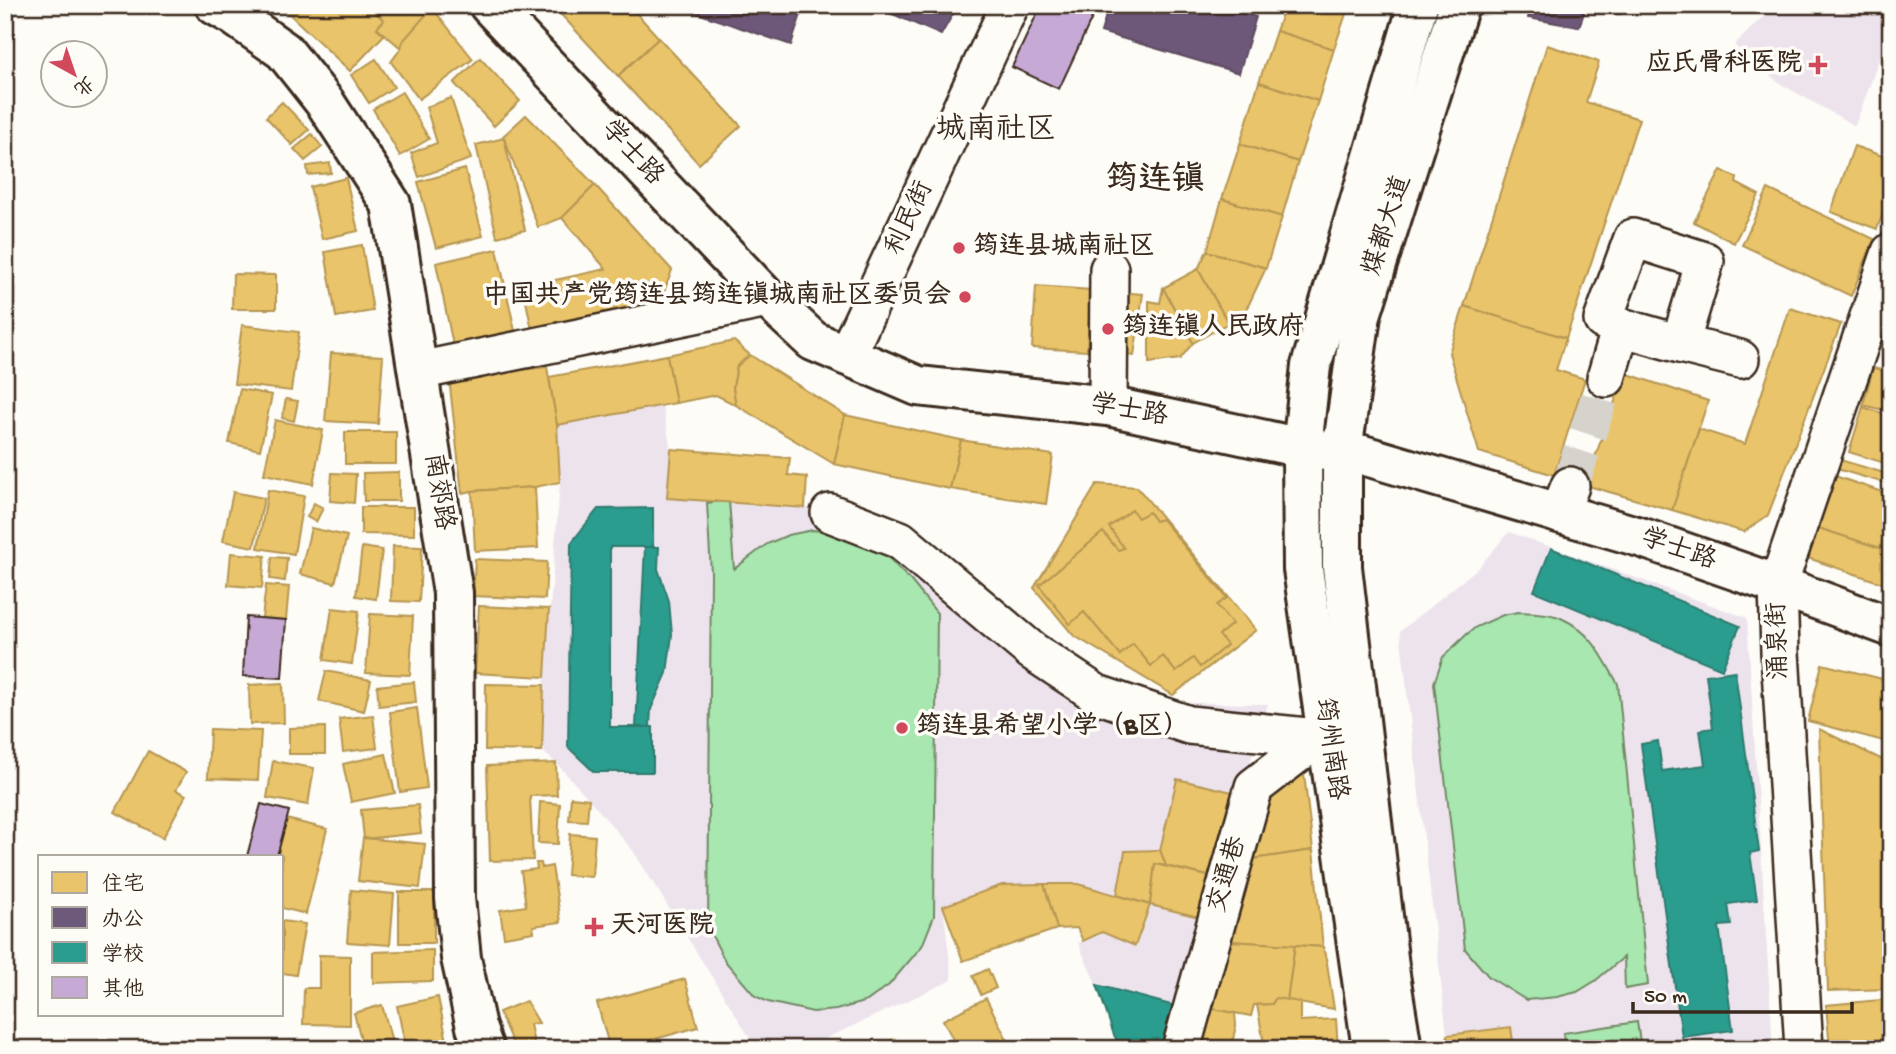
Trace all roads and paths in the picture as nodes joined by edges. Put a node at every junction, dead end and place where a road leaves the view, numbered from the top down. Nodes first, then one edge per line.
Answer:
1 (215, 5) edge
2 (489, 5) edge
3 (1010, 5) edge
4 (1418, 5) edge
5 (1459, 5) edge
6 (1891, 252) edge
7 (1109, 269) dead end
8 (768, 299) junction
9 (1621, 327) junction
10 (1680, 344) junction
11 (846, 356) junction
12 (1740, 359) dead end
13 (418, 370) junction
14 (1606, 378) tunnel mouth
15 (1108, 406) junction
16 (1302, 448) junction
17 (1342, 452) junction
18 (830, 513) dead end
19 (1778, 585) junction
20 (1891, 627) edge
21 (1327, 739) junction
22 (484, 1049) edge
23 (1181, 1049) edge
24 (1372, 1049) edge
25 (1402, 1049) edge
26 (1804, 1049) edge

1 - 13 main road, 南郊路
2 - 8 main road, 学士路
3 - 11 street, 利民街
4 - 16 main road, 煤都大道
5 - 17 main road, 煤都大道
6 - 19 street, 涌泉街
7 - 15 street
8 - 11 main road, 学士路
8 - 13 street
9 - 10 street
9 - 10 street
9 - 14 street
10 - 12 street
11 - 15 main road, 学士路
13 - 22 main road, 南郊路
15 - 16 main road, 学士路
16 - 17 main road, 学士路
16 - 21 main road, 筠州南路
17 - 19 main road, 学士路
17 - 25 main road, 筠州南路
18 - 21 street
19 - 20 main road, 学士路
19 - 26 street, 涌泉街
21 - 23 street, 交通巷
21 - 24 main road, 筠州南路

